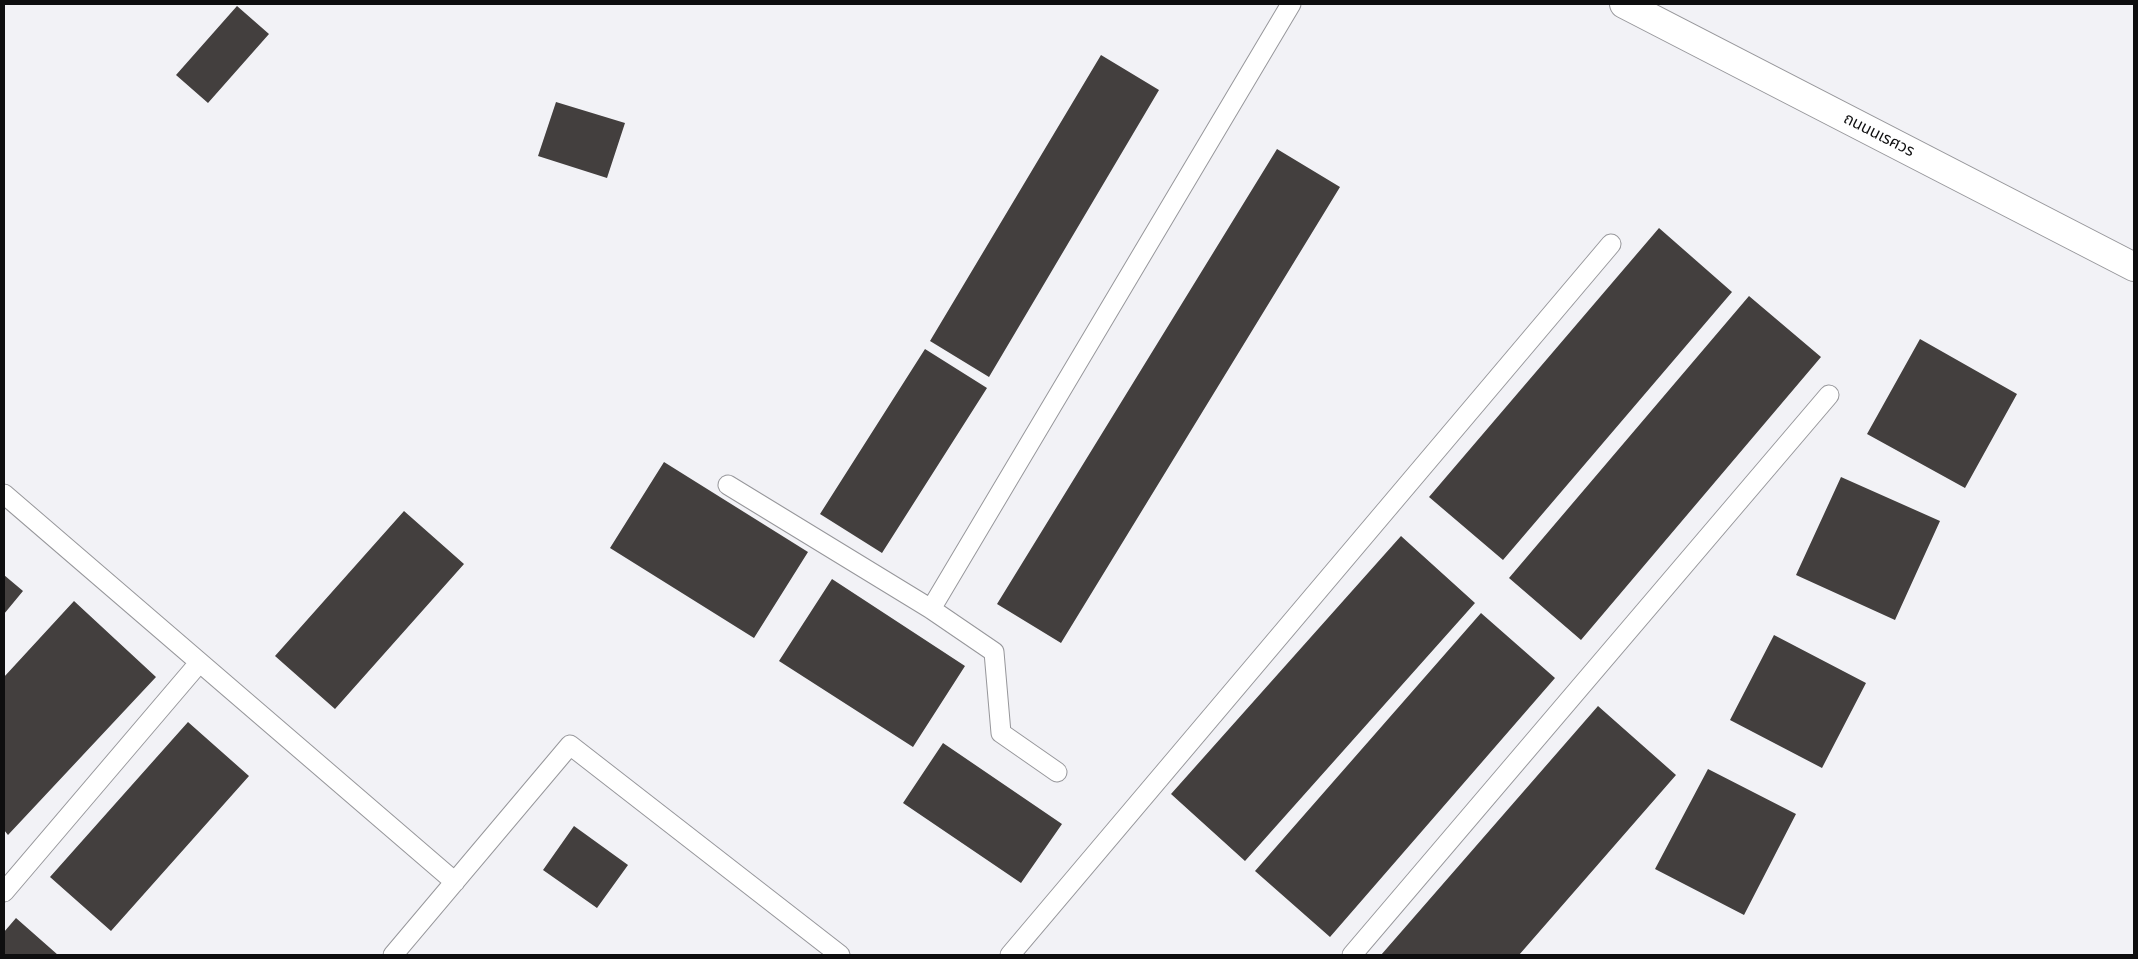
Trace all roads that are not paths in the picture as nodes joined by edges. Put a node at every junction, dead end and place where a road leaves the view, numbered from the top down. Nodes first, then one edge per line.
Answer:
1 (1290, 4) edge
2 (1624, 4) edge
3 (1611, 244) dead end
4 (2131, 265) edge
5 (1829, 395) dead end
6 (728, 485) dead end
7 (4, 494) edge
8 (930, 609) junction
9 (200, 663) junction
10 (1057, 772) dead end
11 (455, 882) junction
12 (4, 892) edge
13 (393, 955) edge
14 (840, 955) edge
15 (1010, 955) edge
16 (1352, 955) edge

1 - 8 lane
2 - 4 main road, ถนนนเรศวร
3 - 15 lane
5 - 16 lane
6 - 8 lane
7 - 9 lane
8 - 10 lane
9 - 11 lane
9 - 12 lane
11 - 13 lane
11 - 14 lane

